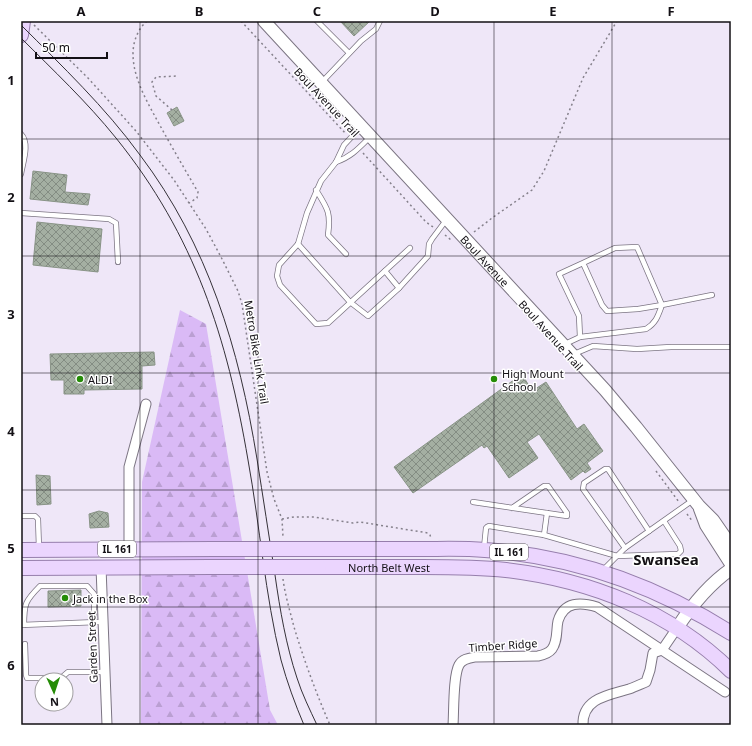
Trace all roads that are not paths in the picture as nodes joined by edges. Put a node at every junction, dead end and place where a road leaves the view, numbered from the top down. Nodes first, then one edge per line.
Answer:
1 (23, 21) edge
2 (264, 21) edge
3 (317, 21) edge
4 (380, 21) edge
5 (21, 35) edge
6 (349, 53) junction
7 (321, 83) junction
8 (362, 126) junction
9 (21, 134) edge
10 (371, 136) junction
11 (336, 162) junction
12 (21, 174) edge
13 (316, 190) junction
14 (21, 213) edge
15 (448, 218) junction
16 (298, 244) junction
17 (410, 248) dead end
18 (346, 254) dead end
19 (118, 262) dead end
20 (582, 263) junction
21 (384, 271) junction
22 (399, 288) junction
23 (712, 295) dead end
24 (350, 302) junction
25 (662, 305) junction
26 (580, 337) junction
27 (564, 345) junction
28 (731, 346) edge
29 (573, 355) junction
30 (146, 404) dead end
31 (473, 502) dead end
32 (696, 503) junction
33 (512, 508) junction
34 (547, 513) junction
35 (21, 516) edge
36 (664, 521) junction
37 (649, 531) junction
38 (544, 535) junction
39 (731, 546) edge
40 (625, 548) junction
41 (129, 549) junction
42 (21, 550) edge
43 (40, 550) junction
44 (483, 550) junction
45 (617, 556) junction
46 (731, 564) edge
47 (101, 567) junction
48 (21, 568) edge
49 (731, 569) edge
50 (602, 571) junction
51 (690, 609) junction
52 (99, 622) junction
53 (22, 625) edge
54 (677, 628) junction
55 (731, 633) edge
56 (24, 648) edge
57 (662, 650) junction
58 (23, 670) edge
59 (731, 671) edge
60 (105, 672) junction
61 (725, 692) dead end
62 (107, 725) edge
63 (453, 725) edge
64 (583, 725) edge

1 - 5 main road
2 - 7 street, Boul Avenue
3 - 6 lane
4 - 6 lane
6 - 7 lane
7 - 8 street, Boul Avenue
8 - 10 street, Boul Avenue
8 - 11 lane
9 - 12 lane
10 - 11 lane
10 - 15 street, Boul Avenue
11 - 13 lane
13 - 16 lane
13 - 18 lane
14 - 19 lane
15 - 22 lane
15 - 27 street, Boul Avenue
16 - 24 lane
16 - 24 lane
17 - 21 lane
20 - 25 lane
20 - 25 lane
20 - 26 lane
21 - 22 lane
21 - 24 lane
22 - 24 lane
23 - 25 lane
25 - 26 lane
26 - 27 lane
27 - 29 street, Boul Avenue
28 - 29 lane
29 - 32 street, Boul Avenue
30 - 41 street
31 - 33 lane
32 - 36 lane
32 - 39 street, Boul Avenue
32 - 46 street, Boul Avenue
33 - 34 lane
33 - 34 lane
34 - 38 lane
35 - 43 lane
36 - 37 lane
36 - 45 lane
37 - 40 lane
37 - 40 lane
38 - 44 lane
38 - 45 lane
40 - 45 lane
41 - 43 main road, North Belt West / IL 161
41 - 44 main road, North Belt West / IL 161, bridge
42 - 43 main road, North Belt West / IL 161
44 - 50 main road, North Belt West / IL 161
45 - 50 lane
47 - 48 main road, North Belt West / IL 161
47 - 52 street, Garden Street
47 - 54 main road, North Belt West / IL 161, bridge
49 - 51 street
50 - 51 main road, North Belt West / IL 161
51 - 54 street
51 - 55 main road, North Belt West / IL 161
52 - 53 lane
52 - 53 lane
52 - 60 street, Garden Street
54 - 57 street
54 - 59 main road, North Belt West / IL 161
56 - 58 lane
57 - 61 street, Timber Ridge
57 - 63 street, Timber Ridge
57 - 64 street
58 - 60 lane
60 - 62 street, Garden Street

